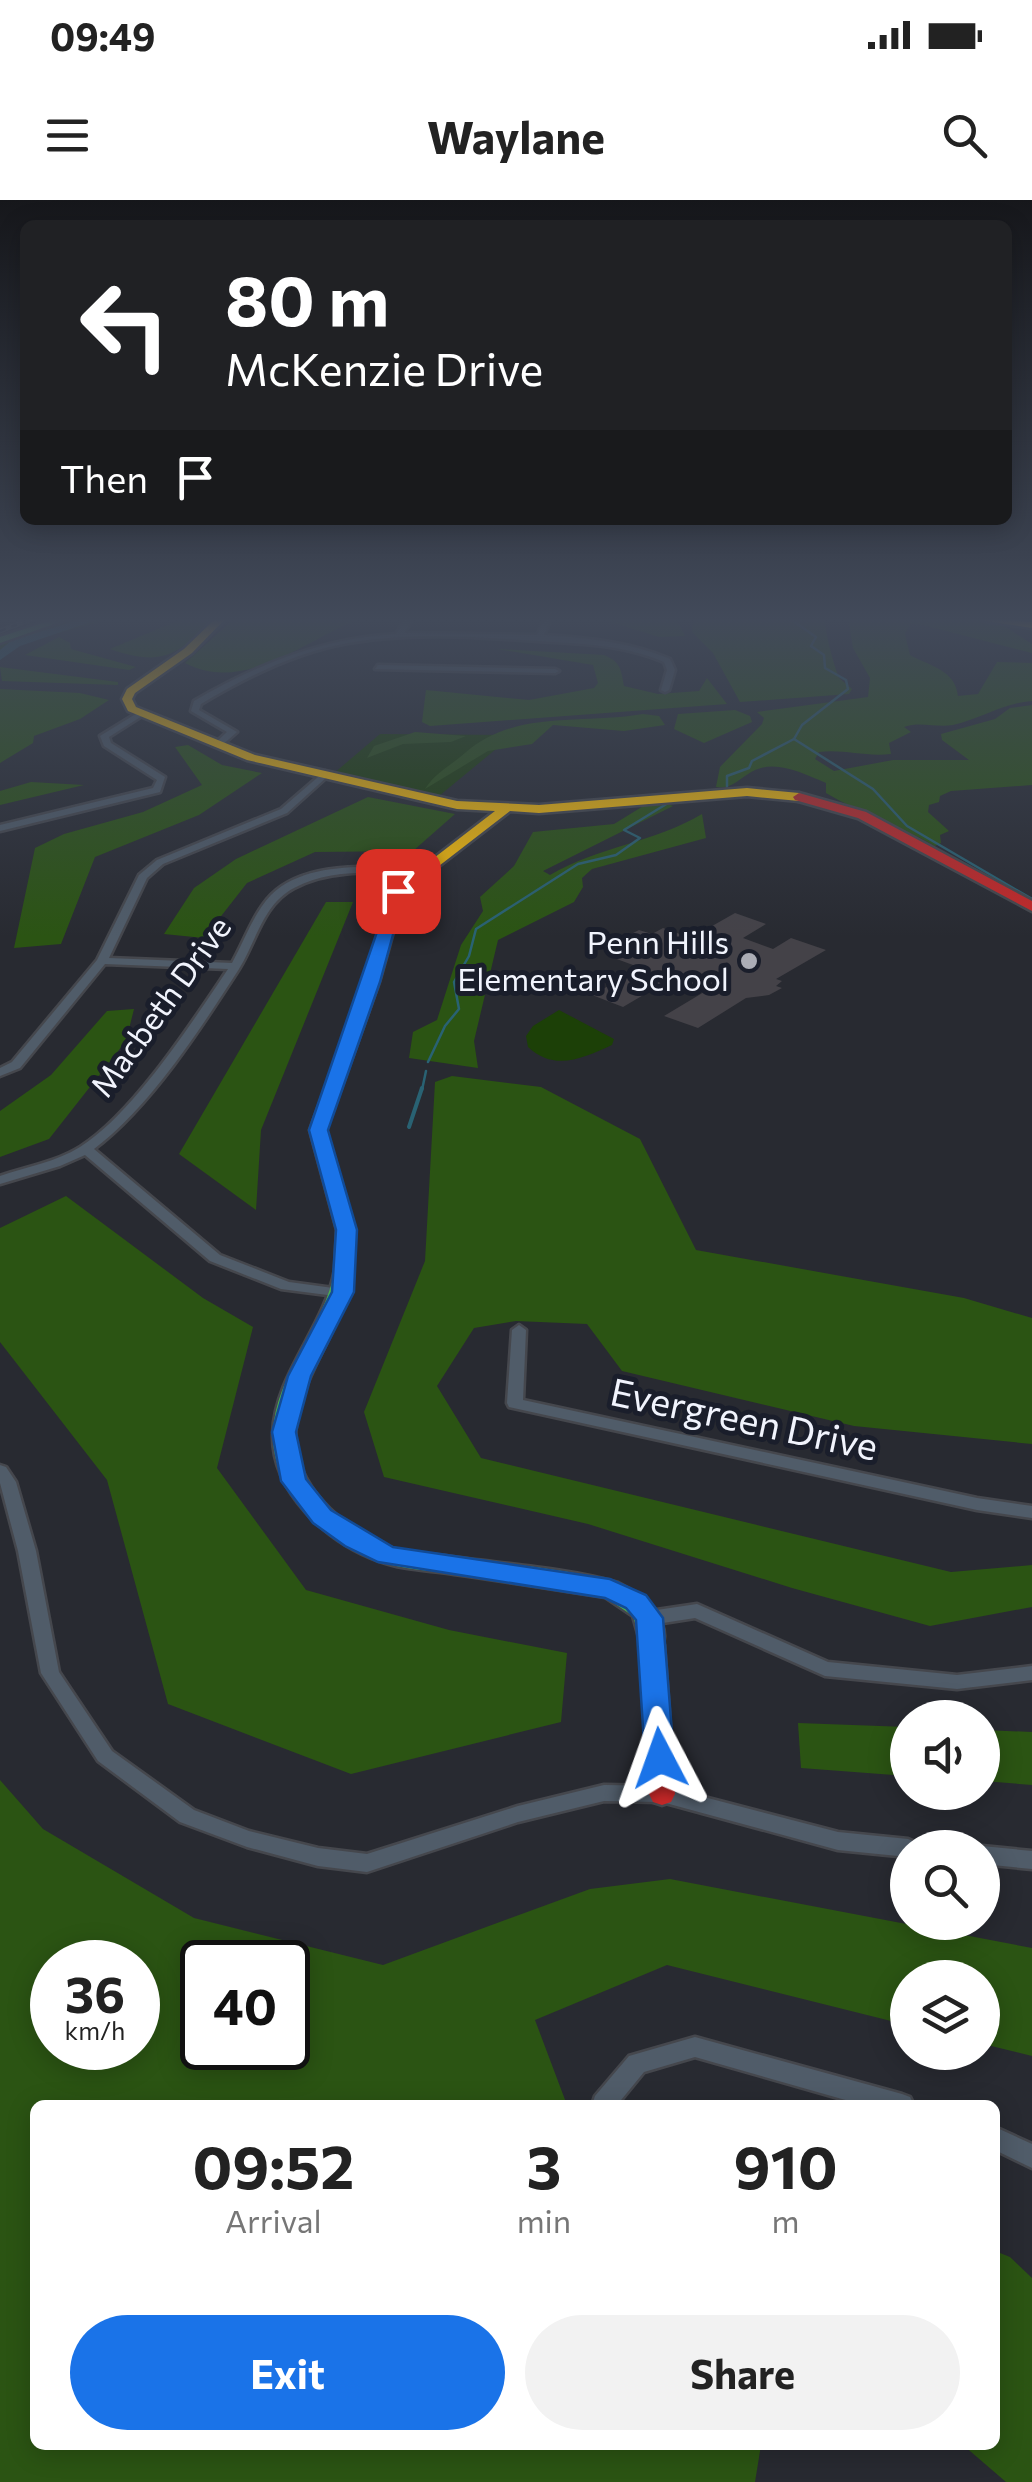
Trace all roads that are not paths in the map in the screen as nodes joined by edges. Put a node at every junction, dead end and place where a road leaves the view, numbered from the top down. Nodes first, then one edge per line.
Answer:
1 (122, 724) edge
2 (165, 724) edge
3 (224, 724) edge
4 (217, 745) junction
5 (325, 774) junction
6 (504, 809) junction
7 (0, 828) edge
8 (424, 871) junction
9 (1032, 906) edge
10 (102, 961) junction
11 (236, 966) junction
12 (0, 1072) edge
13 (86, 1149) junction
14 (0, 1180) edge
15 (343, 1292) junction
16 (519, 1330) dead end
17 (0, 1472) edge
18 (1032, 1512) edge
19 (650, 1618) junction
20 (1032, 1673) edge
21 (662, 1794) junction
22 (890, 1846) edge
23 (1000, 1857) edge
24 (1032, 1860) edge
25 (606, 2100) edge
26 (884, 2100) edge
27 (1000, 2140) edge
28 (1032, 2156) edge

1 - 7 street
2 - 4 street
3 - 4 street
4 - 5 street
5 - 6 street
5 - 10 street
6 - 8 street
6 - 9 street
8 - 11 street, Macbeth Drive
8 - 15 street
10 - 11 street
10 - 12 street
11 - 13 street, Macbeth Drive
13 - 14 street, Macbeth Drive
13 - 15 street
15 - 19 street
16 - 18 street, Evergreen Drive
17 - 21 street
19 - 20 street
19 - 21 street
21 - 22 street
23 - 24 street
25 - 26 street
27 - 28 street

